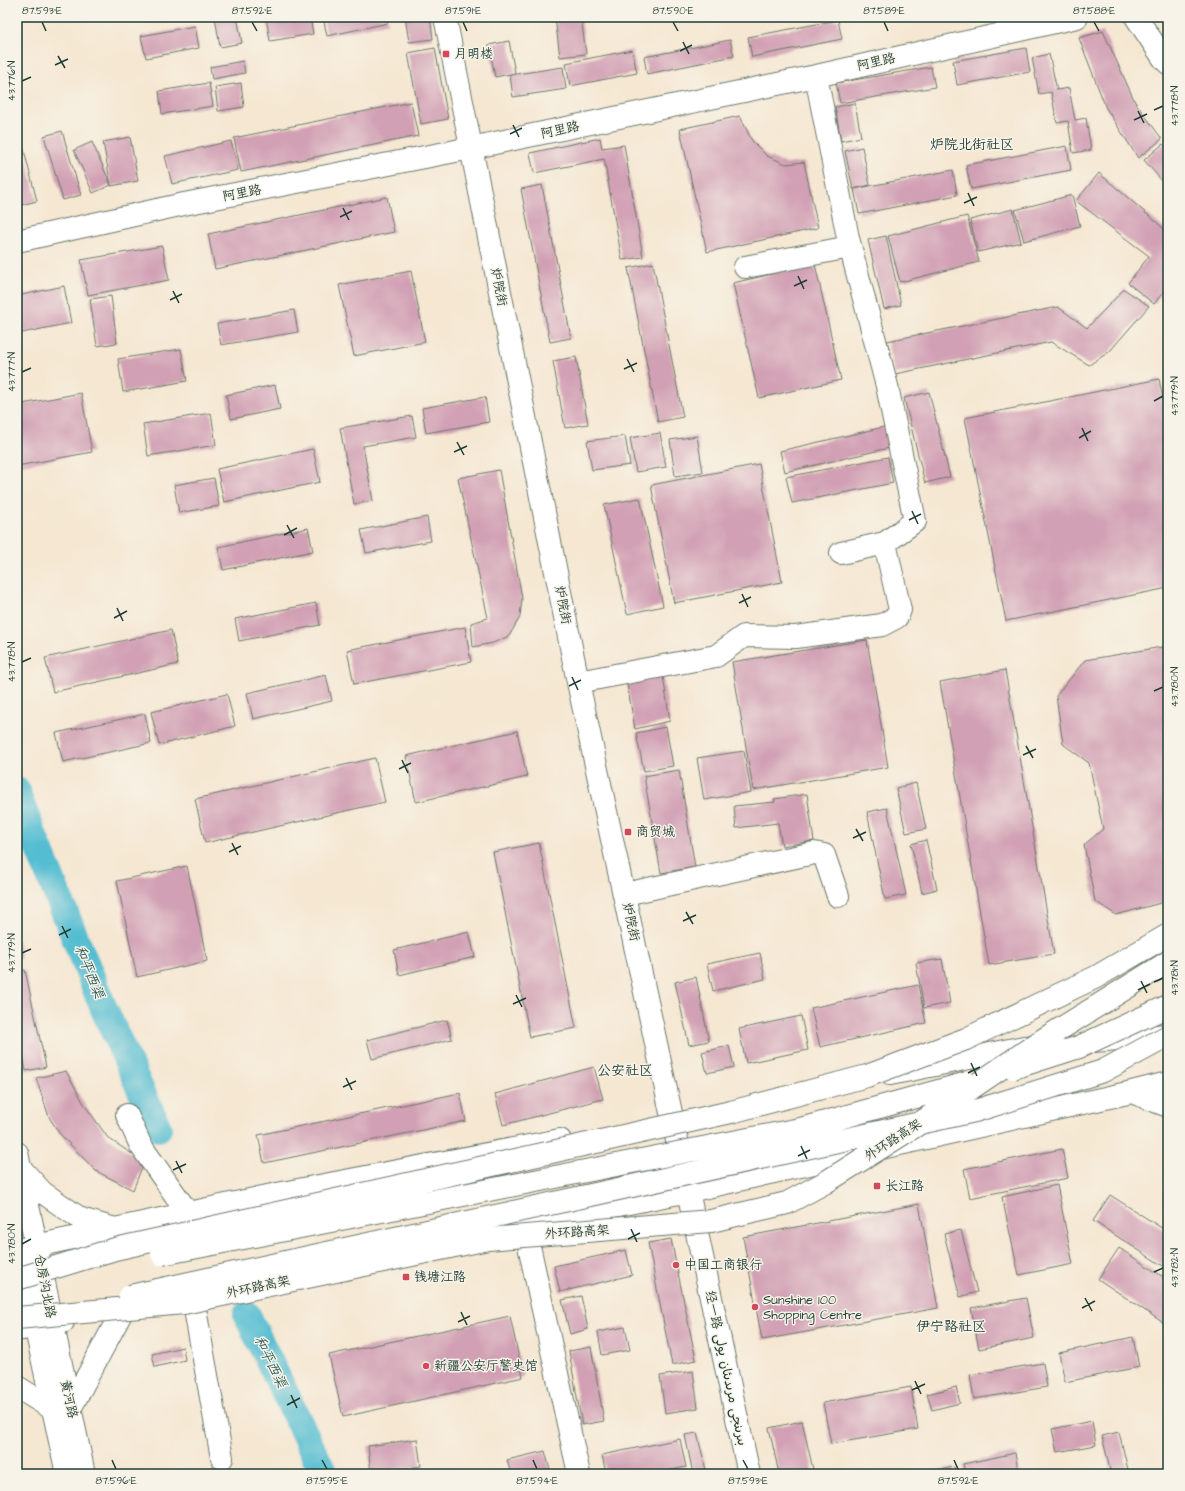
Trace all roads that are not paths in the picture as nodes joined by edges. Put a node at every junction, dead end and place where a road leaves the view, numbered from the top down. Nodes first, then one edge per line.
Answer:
1 (445, 17) edge
2 (1077, 17) edge
3 (1136, 17) edge
4 (1168, 63) edge
5 (816, 76) junction
6 (471, 148) junction
7 (17, 241) edge
8 (850, 246) junction
9 (745, 267) dead end
10 (885, 544) junction
11 (841, 553) dead end
12 (578, 682) junction
13 (625, 894) junction
14 (838, 896) dead end
15 (1168, 935) edge
16 (1168, 962) edge
17 (1168, 1006) edge
18 (1168, 1035) edge
19 (1168, 1083) edge
20 (1132, 1092) junction
21 (1168, 1106) edge
22 (127, 1115) dead end
23 (673, 1118) junction
24 (19, 1161) edge
25 (689, 1191) junction
26 (188, 1213) junction
27 (524, 1223) junction
28 (113, 1229) junction
29 (22, 1247) edge
30 (17, 1279) edge
31 (17, 1283) edge
32 (192, 1293) junction
33 (124, 1308) junction
34 (30, 1325) edge
35 (17, 1387) edge
36 (62, 1408) junction
37 (222, 1458) dead end
38 (67, 1474) edge
39 (84, 1474) edge
40 (578, 1474) edge
41 (749, 1474) edge

1 - 6 main road, 炉院街
2 - 5 main road, 阿里路
3 - 4 main road
5 - 6 main road, 阿里路
5 - 8 main road
6 - 7 main road, 阿里路
6 - 12 main road, 炉院街
8 - 9 main road
8 - 10 main road
10 - 11 main road
10 - 12 main road
12 - 13 main road, 炉院街
13 - 14 main road
13 - 23 main road, 炉院街
15 - 30 main road, bridge
16 - 34 main road, 外环路高架, bridge
17 - 31 main road, bridge
18 - 23 main road
18 - 34 main road, bridge
19 - 20 main road
20 - 21 main road
20 - 25 main road
22 - 26 main road
23 - 25 main road, 炉院街
23 - 26 main road
24 - 28 main road
24 - 29 main road, 仓房沟北路
25 - 27 main road
25 - 41 main road, 经一路 بىرىنجى مرىدىئان يولى
26 - 28 main road
27 - 32 main road
27 - 40 main road
28 - 29 main road
29 - 34 main road, 仓房沟北路
32 - 33 main road
32 - 37 main road
33 - 34 main road
33 - 36 main road
34 - 36 main road, 黄河路
35 - 36 main road
36 - 38 main road, 黄河路
36 - 39 main road, 黄河路

